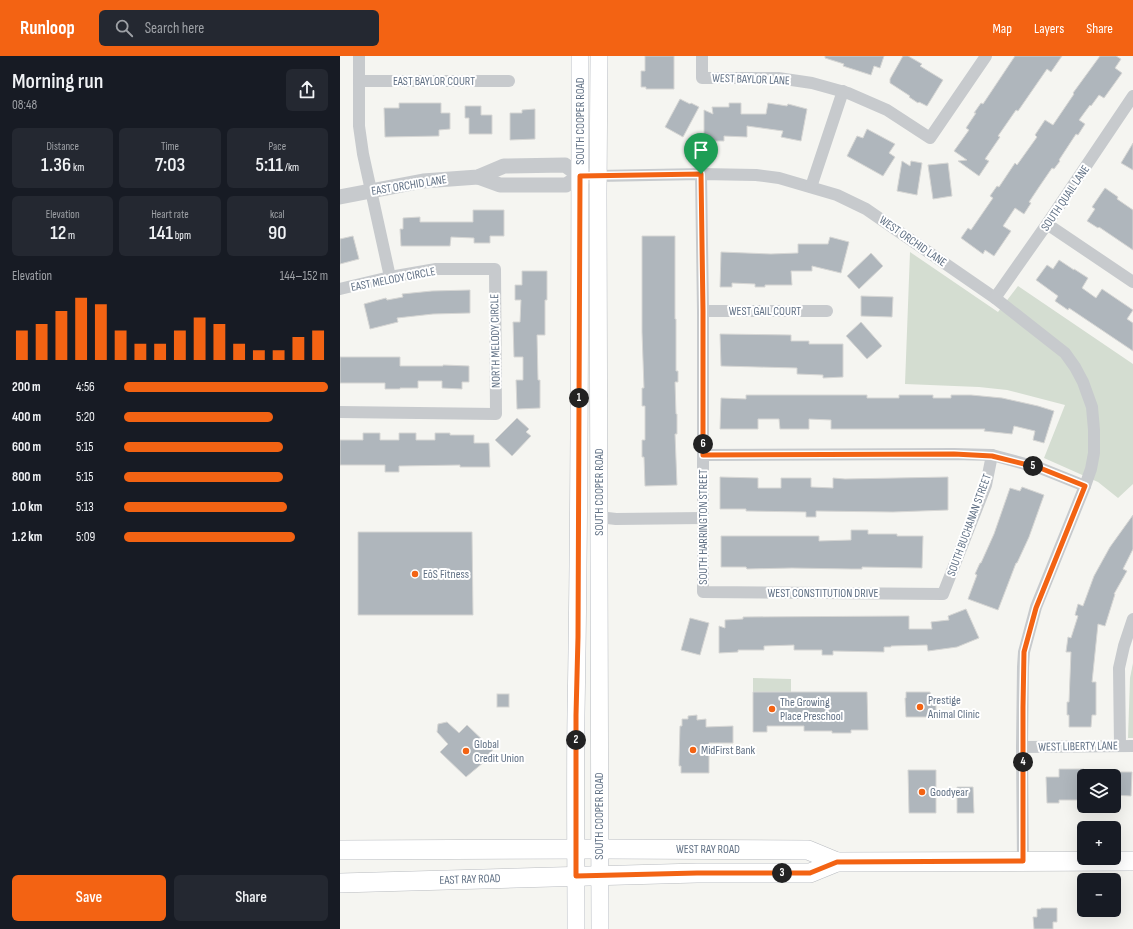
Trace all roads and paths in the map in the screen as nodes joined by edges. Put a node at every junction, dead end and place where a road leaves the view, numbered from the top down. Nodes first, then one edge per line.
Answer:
1 (360, 56) edge
2 (580, 56) edge
3 (599, 56) edge
4 (702, 56) edge
5 (986, 56) edge
6 (359, 81) junction
7 (509, 81) dead end
8 (843, 91) junction
9 (1131, 103) edge
10 (701, 174) junction
11 (580, 176) junction
12 (598, 176) junction
13 (478, 177) junction
14 (811, 187) junction
15 (371, 190) junction
16 (340, 197) edge
17 (1048, 224) junction
18 (495, 269) joint
19 (390, 278) junction
20 (1133, 282) edge
21 (340, 290) edge
22 (995, 298) junction
23 (703, 311) junction
24 (827, 311) dead end
25 (340, 412) edge
26 (703, 455) junction
27 (992, 456) junction
28 (1085, 486) junction
29 (578, 517) junction
30 (598, 517) junction
31 (703, 518) junction
32 (703, 592) joint
33 (943, 594) joint
34 (1133, 619) edge
35 (1120, 746) junction
36 (1133, 746) edge
37 (1022, 747) junction
38 (599, 848) junction
39 (576, 849) junction
40 (340, 850) edge
41 (1133, 860) edge
42 (1023, 861) junction
43 (837, 862) junction
44 (576, 876) junction
45 (599, 876) junction
46 (340, 883) edge
47 (576, 929) edge
48 (600, 929) edge

1 - 6 street
2 - 11 main road, SOUTH COOPER ROAD
3 - 12 main road, SOUTH COOPER ROAD
4 - 8 street, WEST BAYLOR LANE
5 - 8 street, WEST BAYLOR LANE
6 - 7 street, EAST BAYLOR COURT
6 - 15 street
8 - 14 street
9 - 17 street, SOUTH QUAIL LANE
10 - 12 street, WEST ORCHID LANE
10 - 14 street, WEST ORCHID LANE
10 - 23 street, SOUTH HARRINGTON STREET
11 - 12 street, EAST ORCHID LANE
11 - 13 street, EAST ORCHID LANE
11 - 13 street, EAST ORCHID LANE
11 - 29 main road, SOUTH COOPER ROAD
12 - 30 main road, SOUTH COOPER ROAD
13 - 15 street, EAST ORCHID LANE
14 - 22 street, WEST ORCHID LANE
15 - 16 street, EAST ORCHID LANE
15 - 19 street
17 - 20 street
17 - 22 street, SOUTH QUAIL LANE
18 - 19 street, EAST MELODY CIRCLE
18 - 25 street, NORTH MELODY CIRCLE
19 - 21 street, EAST MELODY CIRCLE
22 - 28 street, WEST ORCHID LANE
23 - 24 street, WEST GAIL COURT
23 - 26 street, SOUTH HARRINGTON STREET
26 - 27 street
26 - 31 street, SOUTH HARRINGTON STREET
27 - 28 street
27 - 33 street, SOUTH BUCHANAN STREET
28 - 37 street
29 - 30 main road
29 - 39 main road, SOUTH COOPER ROAD
30 - 31 street
30 - 38 main road, SOUTH COOPER ROAD
31 - 32 street, SOUTH HARRINGTON STREET
32 - 33 street, WEST CONSTITUTION DRIVE
34 - 35 street
35 - 36 street, WEST LIBERTY LANE
35 - 37 street, WEST LIBERTY LANE
37 - 42 street
38 - 39 main road, WEST RAY ROAD
38 - 43 main road, WEST RAY ROAD
38 - 45 main road, SOUTH COOPER ROAD
39 - 40 main road
39 - 44 main road, SOUTH COOPER ROAD
41 - 42 main road, WEST RAY ROAD
42 - 43 main road, WEST RAY ROAD
43 - 45 main road, WEST RAY ROAD
44 - 45 main road, EAST RAY ROAD
44 - 46 main road, EAST RAY ROAD
44 - 47 main road, SOUTH COOPER ROAD
45 - 48 main road, SOUTH COOPER ROAD

